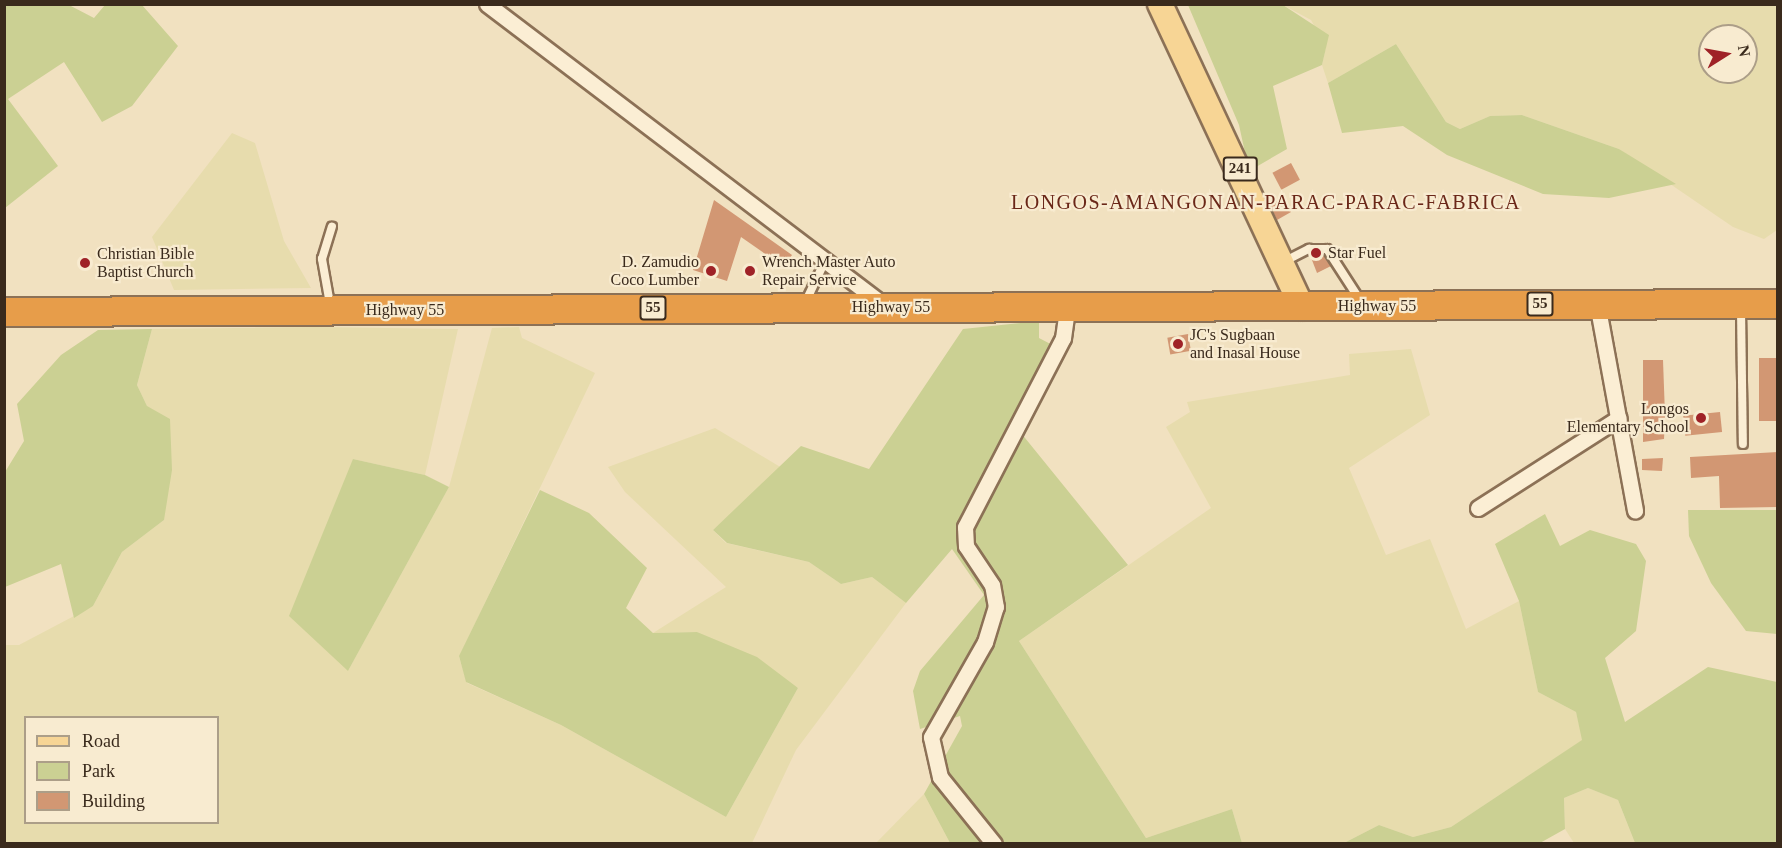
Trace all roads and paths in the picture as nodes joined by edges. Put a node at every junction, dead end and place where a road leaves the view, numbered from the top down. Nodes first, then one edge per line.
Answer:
1 (487, 4) edge
2 (1160, 4) edge
3 (332, 227) dead end
4 (825, 261) junction
5 (1284, 261) junction
6 (1597, 303) junction
7 (1742, 304) junction
8 (1778, 304) edge
9 (802, 307) junction
10 (886, 307) junction
11 (1302, 307) junction
12 (1364, 307) junction
13 (332, 311) junction
14 (4, 312) edge
15 (1065, 324) junction
16 (1619, 418) junction
17 (1743, 444) dead end
18 (1478, 507) dead end
19 (1635, 511) dead end
20 (994, 843) edge

1 - 4 street
2 - 5 main road, 241
3 - 13 lane
4 - 9 lane
4 - 10 street
5 - 11 main road, 241
5 - 12 lane
6 - 7 highway, Highway 55 / 55
6 - 12 highway, Highway 55 / 55
6 - 16 street
7 - 8 highway, Highway 55 / 55
7 - 17 lane
9 - 10 highway, Highway 55 / 55
9 - 13 highway, Highway 55 / 55
10 - 15 highway, Highway 55 / 55
11 - 12 highway, Highway 55 / 55
11 - 15 highway, Highway 55 / 55
13 - 14 highway, Highway 55 / 55
15 - 20 street
16 - 18 street
16 - 19 street

